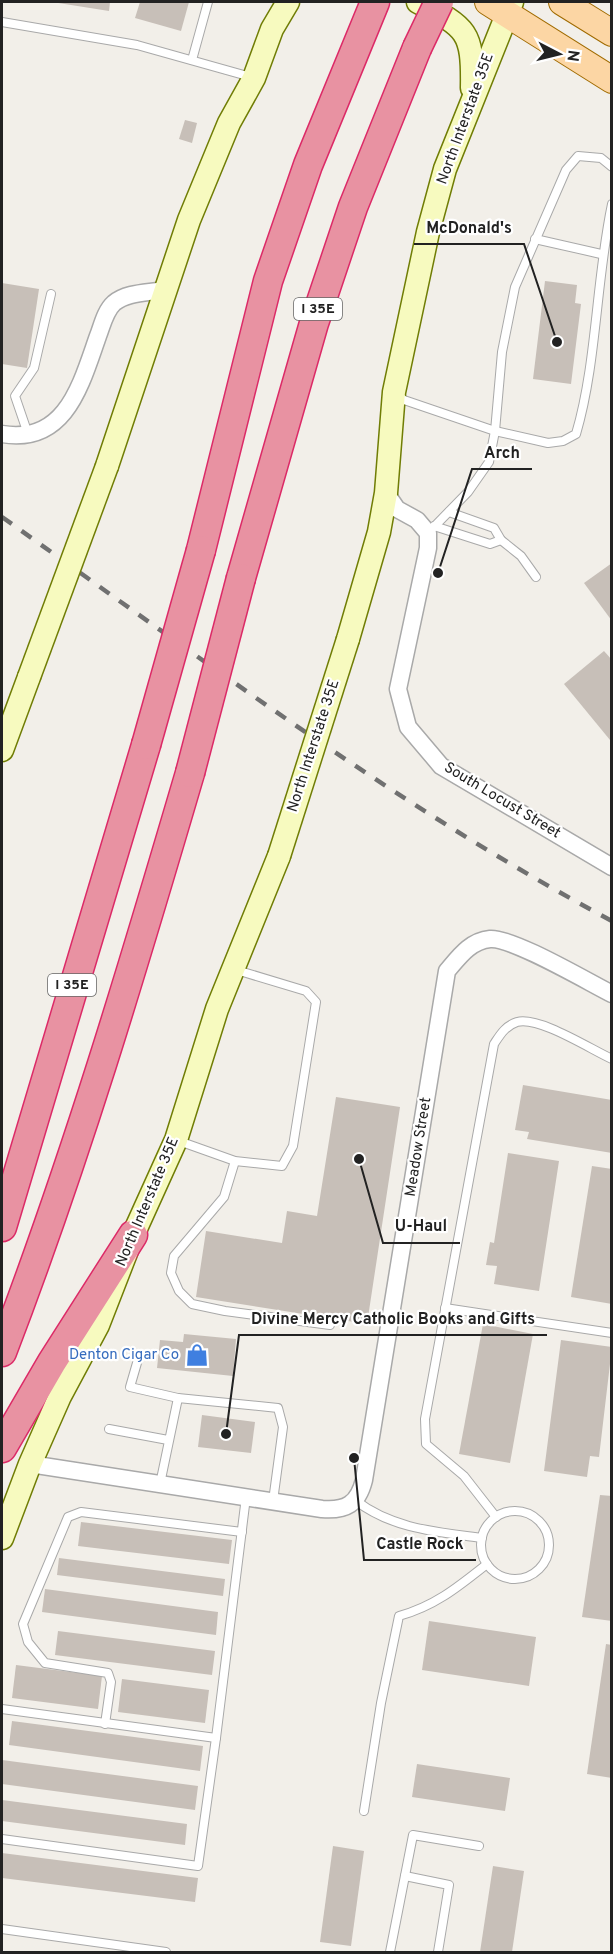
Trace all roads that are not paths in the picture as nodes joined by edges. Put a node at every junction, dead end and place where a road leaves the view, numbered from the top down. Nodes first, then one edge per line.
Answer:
1 (208, 2) edge
2 (288, 2) edge
3 (418, 2) edge
4 (439, 2) edge
5 (562, 2) edge
6 (503, 5) edge
7 (370, 11) edge
8 (2, 22) edge
9 (612, 33) edge
10 (192, 60) junction
11 (254, 78) junction
12 (612, 80) edge
13 (471, 105) junction
14 (612, 167) edge
15 (612, 204) edge
16 (535, 239) junction
17 (601, 254) junction
18 (163, 291) junction
19 (51, 294) dead end
20 (394, 392) junction
21 (495, 431) junction
22 (2, 434) edge
23 (28, 435) junction
24 (386, 493) junction
25 (449, 512) junction
26 (431, 529) junction
27 (501, 540) junction
28 (536, 577) dead end
29 (2, 750) edge
30 (612, 867) edge
31 (234, 965) junction
32 (612, 994) edge
33 (612, 1059) edge
34 (176, 1140) junction
35 (235, 1161) junction
36 (2, 1227) edge
37 (133, 1235) junction
38 (445, 1308) junction
39 (330, 1325) dead end
40 (612, 1333) edge
41 (2, 1352) edge
42 (139, 1356) dead end
43 (178, 1398) junction
44 (109, 1429) dead end
45 (168, 1440) junction
46 (2, 1448) edge
47 (30, 1464) junction
48 (160, 1484) junction
49 (246, 1497) junction
50 (355, 1500) junction
51 (273, 1501) junction
52 (496, 1516) junction
53 (242, 1532) junction
54 (2, 1538) edge
55 (482, 1538) junction
56 (487, 1564) junction
57 (2, 1709) edge
58 (105, 1724) junction
59 (216, 1738) junction
60 (364, 1811) dead end
61 (2, 1839) edge
62 (479, 1845) dead end
63 (405, 1876) junction
64 (2, 1929) edge
65 (166, 1953) edge
66 (390, 1953) edge
67 (438, 1953) edge

1 - 10 lane
2 - 11 main road
3 - 13 main road
4 - 41 highway, I 35E, bridge
5 - 9 main road
6 - 12 main road
6 - 13 main road, North Interstate 35E
7 - 36 highway, I 35E, bridge
8 - 10 lane
10 - 11 lane
11 - 18 main road
13 - 20 main road, North Interstate 35E
14 - 16 lane
15 - 17 lane
16 - 17 lane
16 - 21 lane
17 - 21 lane
18 - 23 street
18 - 29 main road, bridge
19 - 23 lane
20 - 21 lane
20 - 24 main road, North Interstate 35E
21 - 25 lane
22 - 23 street
24 - 26 street
24 - 31 main road, North Interstate 35E, bridge
25 - 26 lane
25 - 27 lane
26 - 27 lane
26 - 30 street, South Locust Street
27 - 28 lane
31 - 34 main road, North Interstate 35E
31 - 35 lane
32 - 50 street, Meadow Street
33 - 38 lane
34 - 35 lane
34 - 37 main road, North Interstate 35E
35 - 39 lane
37 - 46 highway
37 - 47 main road, North Interstate 35E
38 - 40 lane
38 - 52 lane
42 - 43 lane
43 - 45 lane
43 - 51 lane
44 - 45 lane
45 - 48 lane
47 - 48 street
47 - 54 main road, North Interstate 35E
48 - 49 street
49 - 51 street
49 - 53 lane
50 - 51 street
50 - 55 lane
52 - 55 lane
52 - 56 lane
53 - 58 lane
53 - 59 lane
55 - 56 lane
56 - 60 lane
57 - 58 lane
58 - 59 lane
59 - 61 lane
62 - 63 lane
63 - 66 lane
63 - 67 lane
64 - 65 lane

